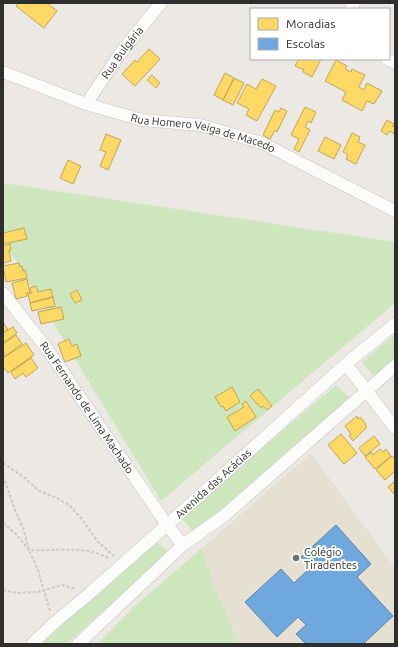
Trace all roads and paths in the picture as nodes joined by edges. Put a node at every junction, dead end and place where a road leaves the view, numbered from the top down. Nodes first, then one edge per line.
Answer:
1 (161, 3) edge
2 (3, 72) edge
3 (86, 104) junction
4 (395, 211) edge
5 (3, 293) edge
6 (395, 324) edge
7 (346, 364) junction
8 (395, 366) edge
9 (366, 391) junction
10 (395, 428) edge
11 (3, 463) edge
12 (3, 476) edge
13 (3, 523) edge
14 (167, 525) junction
15 (183, 545) junction
16 (28, 550) junction
17 (122, 563) junction
18 (44, 589) junction
19 (3, 590) edge
20 (90, 593) junction
21 (53, 624) junction
22 (32, 644) edge
23 (78, 644) edge

1 - 3 street, Rua Bulgária
2 - 3 street, Rua Homero Veiga de Macedo
3 - 4 street, Rua Homero Veiga de Macedo
5 - 14 street, Rua Fernando de Lima Machado
6 - 7 street, Avenida das Acácias
7 - 9 street
7 - 14 street, Avenida das Acácias
8 - 9 street
9 - 10 street
9 - 15 street
11 - 17 path
12 - 16 path
13 - 16 path
14 - 15 street, Rua Fernando de Lima Machado
14 - 17 street, Avenida das Acácias
15 - 23 street
16 - 17 path
16 - 18 path
17 - 20 street, Avenida das Acácias
18 - 19 path
18 - 20 path
18 - 21 path
20 - 21 street, Avenida das Acácias
21 - 22 street, Avenida das Acácias

